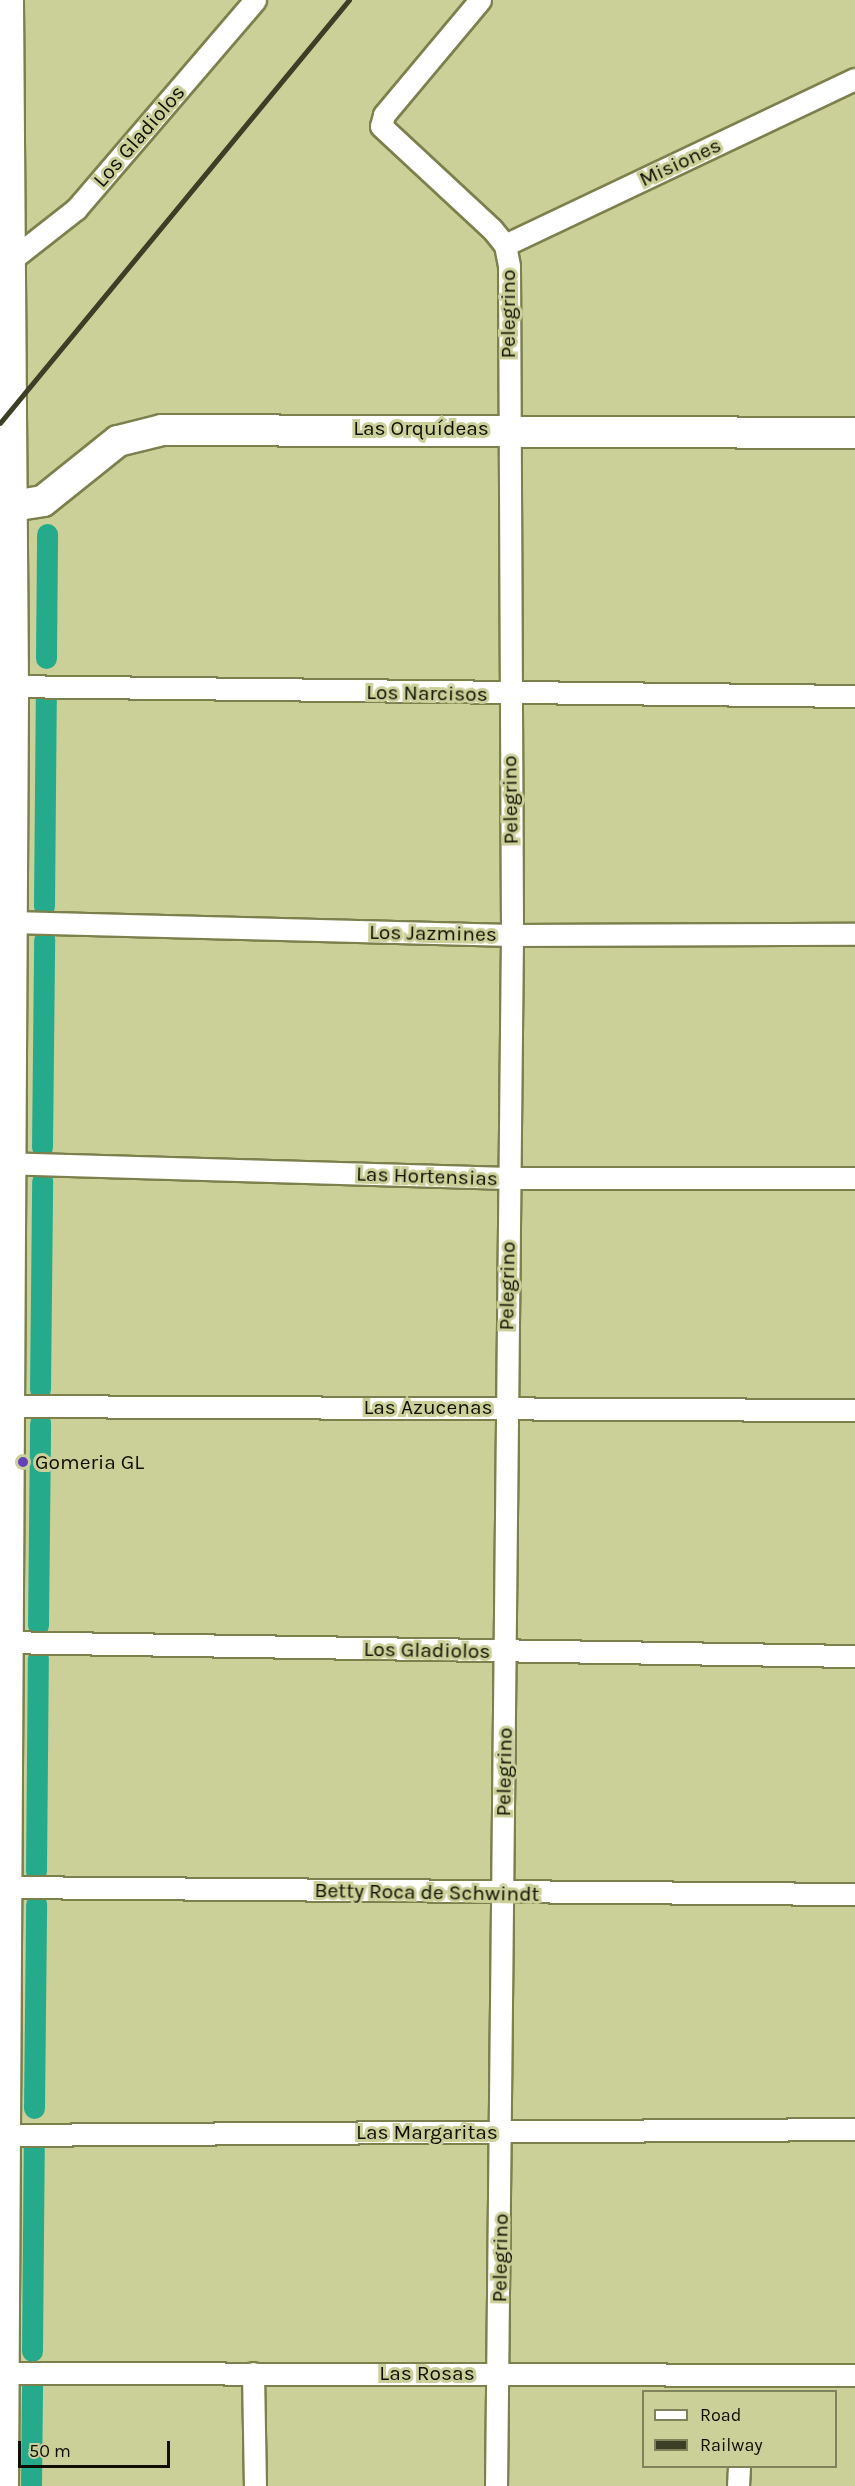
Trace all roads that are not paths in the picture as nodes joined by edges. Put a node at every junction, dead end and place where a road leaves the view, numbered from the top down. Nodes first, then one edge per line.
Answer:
1 (8, 0) edge
2 (255, 0) edge
3 (480, 0) edge
4 (4, 33) edge
5 (855, 79) edge
6 (505, 245) junction
7 (11, 260) junction
8 (507, 428) junction
9 (6, 429) edge
10 (855, 433) edge
11 (12, 506) junction
12 (6, 685) edge
13 (508, 695) junction
14 (855, 696) edge
15 (11, 922) junction
16 (855, 934) edge
17 (512, 935) junction
18 (4, 1164) edge
19 (509, 1178) junction
20 (855, 1178) edge
21 (5, 1406) edge
22 (505, 1407) junction
23 (855, 1410) edge
24 (3, 1641) edge
25 (506, 1652) junction
26 (855, 1656) edge
27 (4, 1887) edge
28 (503, 1894) junction
29 (855, 1894) edge
30 (855, 2130) edge
31 (503, 2132) junction
32 (4, 2135) edge
33 (498, 2372) junction
34 (253, 2373) junction
35 (2, 2374) edge
36 (855, 2375) edge
37 (740, 2382) edge
38 (738, 2468) edge
39 (3, 2486) edge
40 (255, 2486) edge
41 (496, 2486) edge
42 (738, 2486) edge

1 - 4 main road
2 - 7 street, Los Gladiolos
3 - 6 street, Pelegrino
4 - 7 main road
5 - 6 street, Misiones
6 - 8 street, Pelegrino
7 - 9 main road
8 - 10 main road, Las Orquídeas
8 - 11 main road, Las Orquídeas
8 - 13 street, Pelegrino
9 - 11 main road
11 - 12 main road
12 - 13 street, Los Narcisos
12 - 15 main road
13 - 14 street, Los Narcisos
13 - 17 street, Pelegrino
15 - 17 street, Los Jazmines
15 - 18 main road
16 - 17 street, Los Jazmines
17 - 19 street, Pelegrino
18 - 19 street, Las Hortensias
18 - 21 main road
19 - 20 street, Las Hortensias
19 - 22 street, Pelegrino
21 - 22 street, Las Azucenas
21 - 24 main road
22 - 23 street, Las Azucenas
22 - 25 street, Pelegrino
24 - 25 street, Los Gladiolos
24 - 27 main road
25 - 26 street, Los Gladiolos
25 - 28 street, Pelegrino
27 - 28 street, Betty Roca de Schwindt
27 - 32 main road
28 - 29 street, Betty Roca de Schwindt
28 - 31 street, Pelegrino
30 - 31 street, Las Margaritas
31 - 32 street, Las Margaritas
31 - 33 street, Pelegrino
32 - 35 main road
33 - 34 street, Las Rosas
33 - 37 street, Las Rosas
33 - 41 street, Pelegrino
34 - 35 street, Las Rosas
34 - 40 street
35 - 39 main road
36 - 37 street, Las Rosas
38 - 42 street

